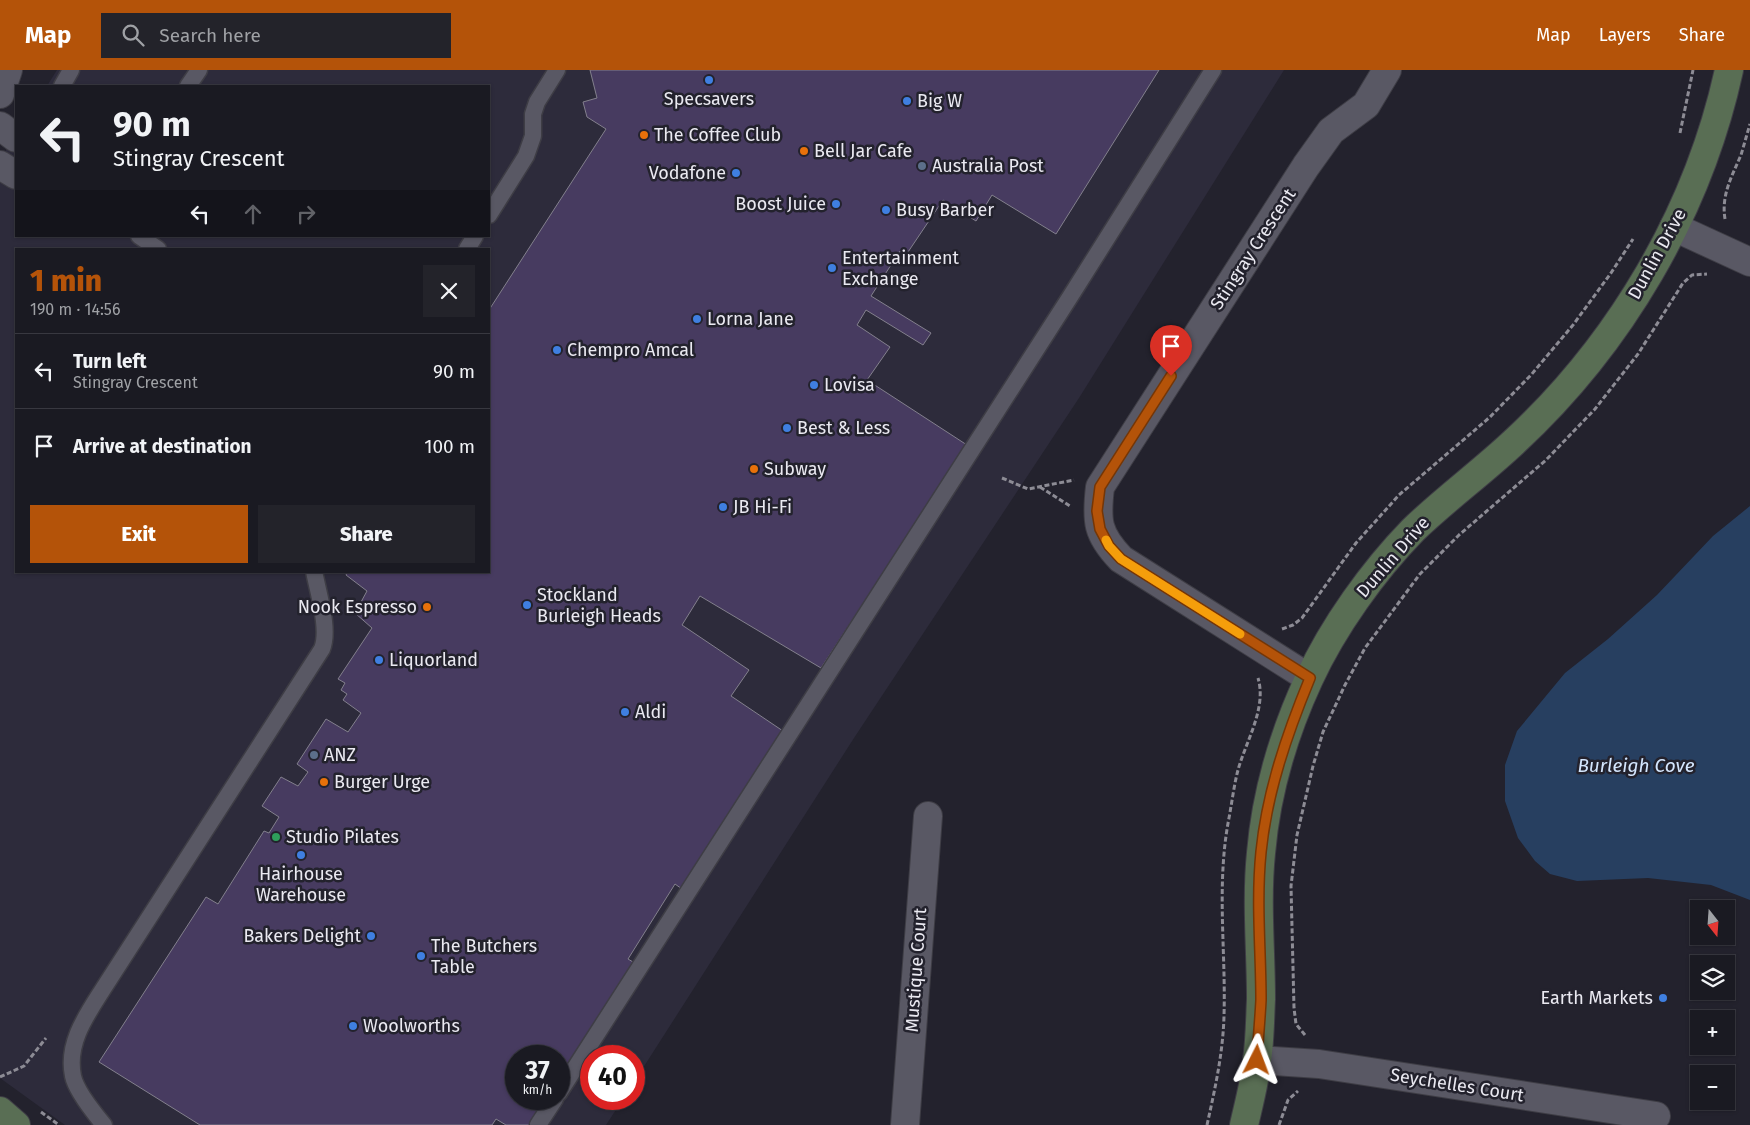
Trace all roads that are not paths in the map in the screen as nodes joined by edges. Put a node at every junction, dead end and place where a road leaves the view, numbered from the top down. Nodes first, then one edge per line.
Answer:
1 (8, 70) edge
2 (199, 70) edge
3 (557, 70) edge
4 (1214, 70) edge
5 (1387, 70) edge
6 (1729, 70) edge
7 (189, 85) edge
8 (0, 94) edge
9 (0, 126) edge
10 (15, 137) edge
11 (490, 213) edge
12 (1674, 227) junction
13 (140, 237) edge
14 (474, 237) edge
15 (157, 248) edge
16 (468, 248) edge
17 (1750, 262) edge
18 (314, 573) edge
19 (1310, 678) junction
20 (928, 816) dead end
21 (1257, 1060) junction
22 (570, 1075) edge
23 (548, 1110) edge
24 (0, 1111) edge
25 (1656, 1116) dead end
26 (16, 1125) edge
27 (104, 1125) edge
28 (538, 1125) edge
29 (905, 1125) edge
30 (1244, 1125) edge

1 - 8 street
2 - 7 lane
3 - 11 lane
4 - 22 lane
5 - 19 street, Stingray Crescent
6 - 12 street, Dunlin Drive
9 - 10 street
12 - 17 street
12 - 19 street, Dunlin Drive
13 - 15 lane
14 - 16 lane
18 - 27 lane
19 - 21 street, Dunlin Drive
20 - 29 street, Mustique Court
21 - 25 street, Seychelles Court
21 - 30 street, Dunlin Drive
23 - 28 lane
24 - 26 street

